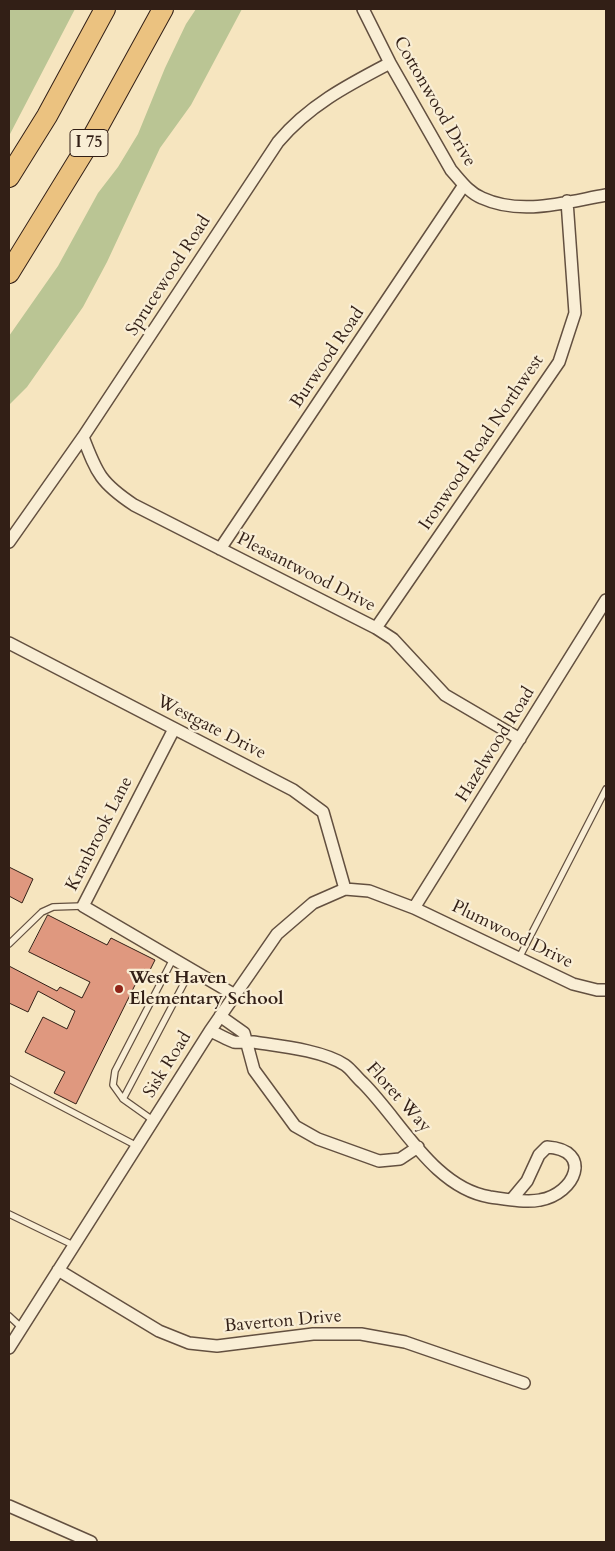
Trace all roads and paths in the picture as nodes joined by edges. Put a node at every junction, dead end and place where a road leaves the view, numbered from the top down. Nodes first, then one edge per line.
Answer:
1 (105, 9) edge
2 (163, 9) edge
3 (363, 9) edge
4 (390, 63) junction
5 (9, 177) edge
6 (464, 185) junction
7 (606, 195) edge
8 (567, 202) junction
9 (9, 273) edge
10 (83, 438) junction
11 (9, 542) edge
12 (220, 549) junction
13 (606, 600) edge
14 (376, 628) junction
15 (9, 643) edge
16 (174, 729) junction
17 (520, 739) junction
18 (606, 789) edge
19 (345, 889) junction
20 (83, 906) junction
21 (414, 908) junction
22 (9, 944) edge
23 (519, 958) junction
24 (172, 959) junction
25 (191, 970) junction
26 (602, 990) edge
27 (235, 995) junction
28 (220, 1016) junction
29 (210, 1031) junction
30 (247, 1042) junction
31 (9, 1079) edge
32 (123, 1099) junction
33 (154, 1121) junction
34 (138, 1146) junction
35 (418, 1147) junction
36 (512, 1199) junction
37 (9, 1214) edge
38 (73, 1245) junction
39 (58, 1270) junction
40 (9, 1316) edge
41 (22, 1328) junction
42 (9, 1348) edge
43 (524, 1383) dead end
44 (9, 1506) edge
45 (91, 1542) edge

1 - 5 highway
2 - 9 highway, I 75
3 - 4 street, Cottonwood Drive
4 - 6 street, Cottonwood Drive
4 - 10 street, Sprucewood Road
6 - 8 street, Cottonwood Drive
6 - 12 street, Burwood Road
7 - 8 street, Cottonwood Drive
8 - 14 street, Ironwood Road Northwest
10 - 11 street, Sprucewood Road
10 - 12 street, Pleasantwood Drive
12 - 14 street, Pleasantwood Drive
13 - 17 street, Hazelwood Road
14 - 17 street, Pleasantwood Drive
15 - 16 street, Westgate Drive
16 - 19 street, Westgate Drive
16 - 20 street, Kranbrook Lane
17 - 21 street, Hazelwood Road
18 - 23 lane
19 - 21 street, Sisk Road
19 - 27 street, Sisk Road
20 - 22 lane
20 - 24 street, Kranbrook Lane
21 - 23 street, Plumwood Drive
23 - 26 street, Plumwood Drive
24 - 25 street, Kranbrook Lane
24 - 32 lane
25 - 27 street, Kranbrook Lane
25 - 32 lane
27 - 28 street, Sisk Road
28 - 29 street, Sisk Road
28 - 30 street
29 - 30 street, Floret Way
29 - 33 street, Sisk Road
30 - 35 street, Floret Way
30 - 35 street
31 - 34 lane
32 - 33 lane
33 - 34 street, Sisk Road
34 - 38 street, Sisk Road
35 - 36 street, Floret Way
36 - 36 street, Floret Way
37 - 38 lane
38 - 39 street, Sisk Road
39 - 41 street, Sisk Road
39 - 43 street, Baverton Drive
40 - 41 lane
41 - 42 street, Sisk Road
44 - 45 street

